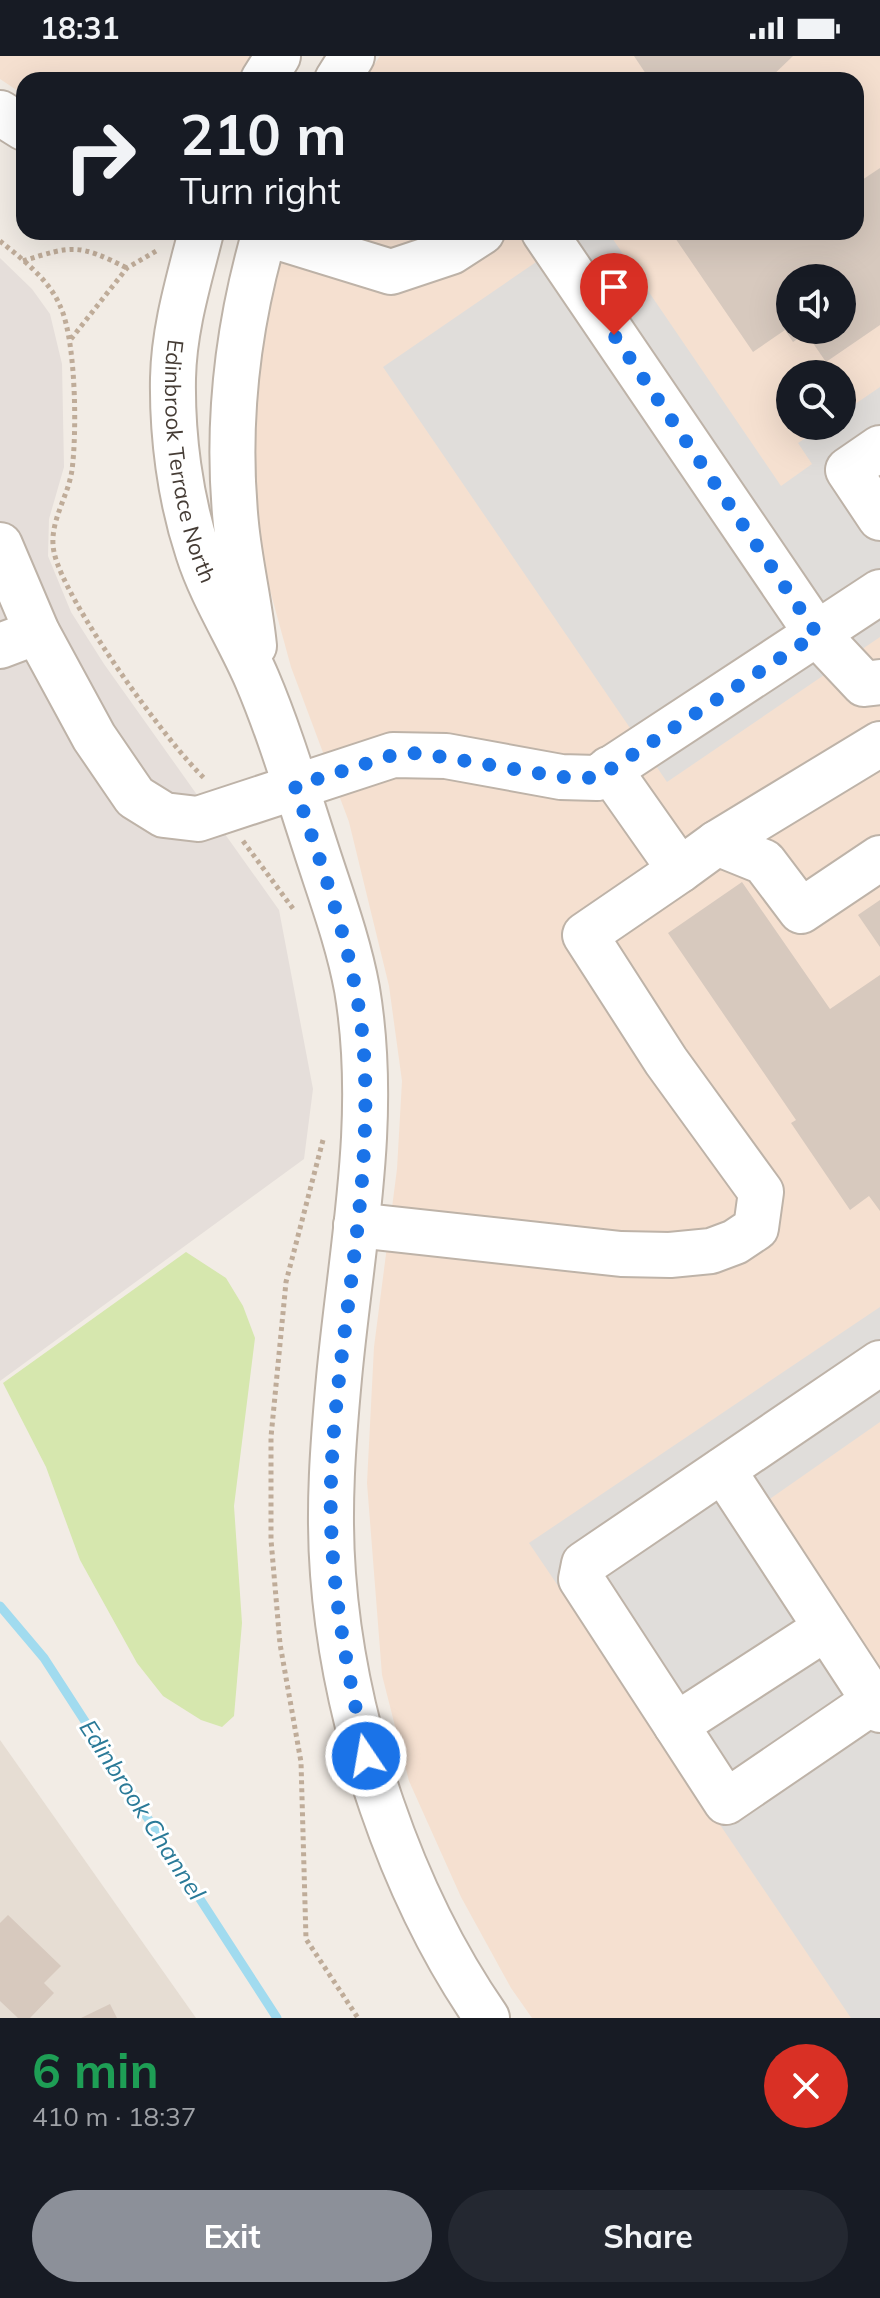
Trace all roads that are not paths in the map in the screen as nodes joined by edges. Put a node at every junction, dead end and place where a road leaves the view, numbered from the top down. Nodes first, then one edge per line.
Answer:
1 (183, 240) edge
2 (262, 240) edge
3 (289, 240) edge
4 (455, 240) edge
5 (549, 240) edge
6 (880, 448) edge
7 (880, 518) edge
8 (0, 545) edge
9 (880, 592) edge
10 (817, 634) junction
11 (19, 639) edge
12 (257, 680) junction
13 (880, 682) edge
14 (880, 744) edge
15 (609, 769) junction
16 (295, 786) junction
17 (717, 843) junction
18 (880, 858) edge
19 (680, 870) junction
20 (356, 1225) junction
21 (880, 1363) edge
22 (723, 1470) junction
23 (826, 1628) junction
24 (877, 1706) edge
25 (676, 1725) junction
26 (487, 2018) edge

1 - 12 street, Edinbrook Terrace North
2 - 12 street, Edinbrook Terrace North
3 - 4 street
5 - 10 street
6 - 7 street
8 - 11 street
9 - 10 street
10 - 13 street
10 - 15 street
11 - 16 street
12 - 16 street, Edinbrook Terrace North
14 - 17 street
15 - 16 street
15 - 19 street
16 - 20 street, Edinbrook Terrace North
17 - 18 street
17 - 19 street
19 - 20 street
20 - 26 street, Edinbrook Terrace North
21 - 22 street
22 - 23 street
22 - 25 street
23 - 24 street
23 - 25 street
24 - 25 street

